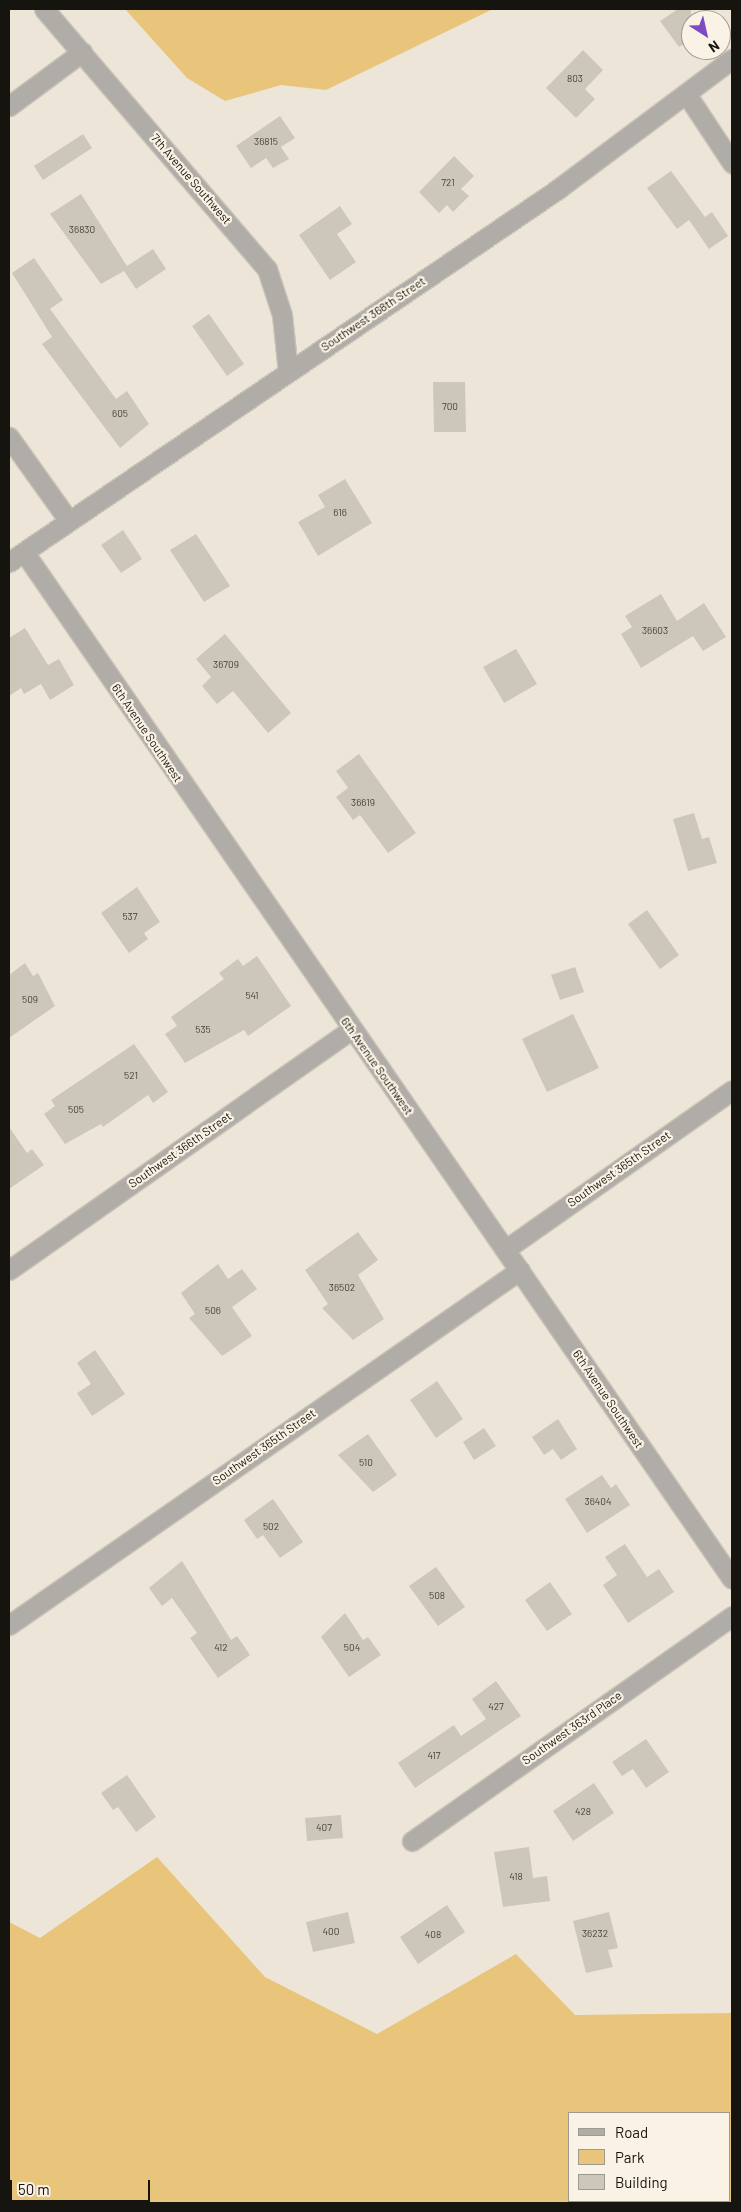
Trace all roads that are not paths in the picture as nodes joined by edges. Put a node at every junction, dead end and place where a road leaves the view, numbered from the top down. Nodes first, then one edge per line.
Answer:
1 (44, 9) edge
2 (82, 52) junction
3 (732, 59) edge
4 (687, 95) junction
5 (9, 106) edge
6 (732, 163) edge
7 (288, 372) junction
8 (9, 437) edge
9 (69, 521) junction
10 (16, 557) edge
11 (351, 1030) junction
12 (732, 1090) edge
13 (506, 1249) junction
14 (9, 1270) edge
15 (520, 1270) junction
16 (732, 1579) edge
17 (732, 1616) edge
18 (9, 1625) edge
19 (412, 1841) dead end

1 - 2 street, 7th Avenue Southwest
2 - 5 street
2 - 7 street, 7th Avenue Southwest
3 - 4 street, Southwest 368th Street
4 - 6 street
4 - 7 street, Southwest 368th Street
7 - 9 street, Southwest 368th Street
8 - 9 street
9 - 10 street, Southwest 368th Street
10 - 11 street, 6th Avenue Southwest
11 - 13 street, 6th Avenue Southwest
11 - 14 street, Southwest 366th Street
12 - 13 street, Southwest 365th Street
13 - 15 street, 6th Avenue Southwest
15 - 16 street, 6th Avenue Southwest
15 - 18 street, Southwest 365th Street
17 - 19 street, Southwest 363rd Place

